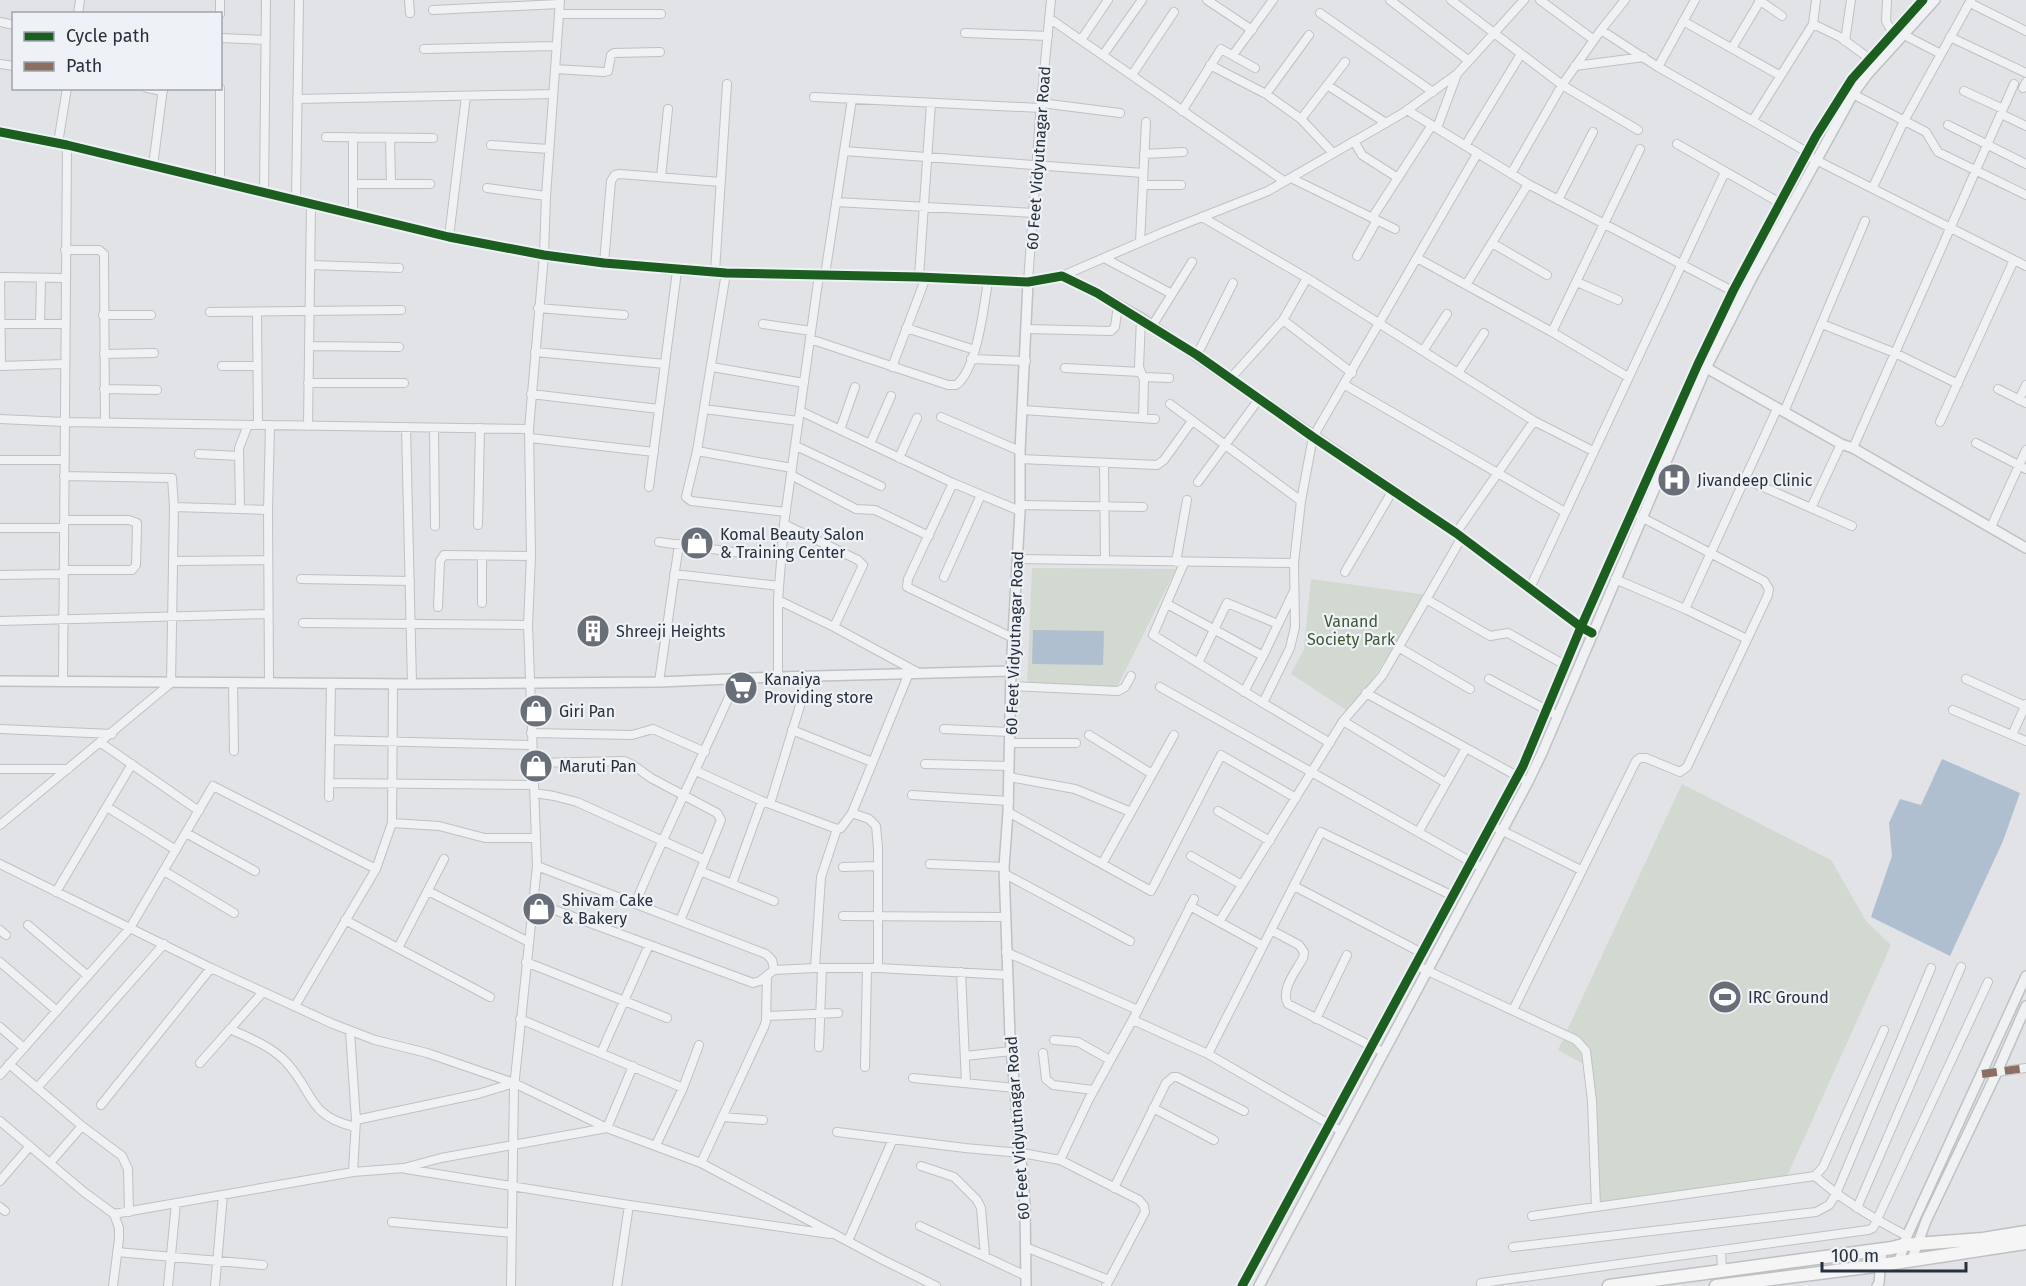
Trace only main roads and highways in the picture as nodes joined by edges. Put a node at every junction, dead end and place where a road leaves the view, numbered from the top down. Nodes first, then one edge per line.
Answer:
1 (2026, 1232) edge
2 (2026, 1243) edge
3 (1609, 1286) edge
4 (1716, 1286) edge

1 - 3 main road
2 - 4 main road

